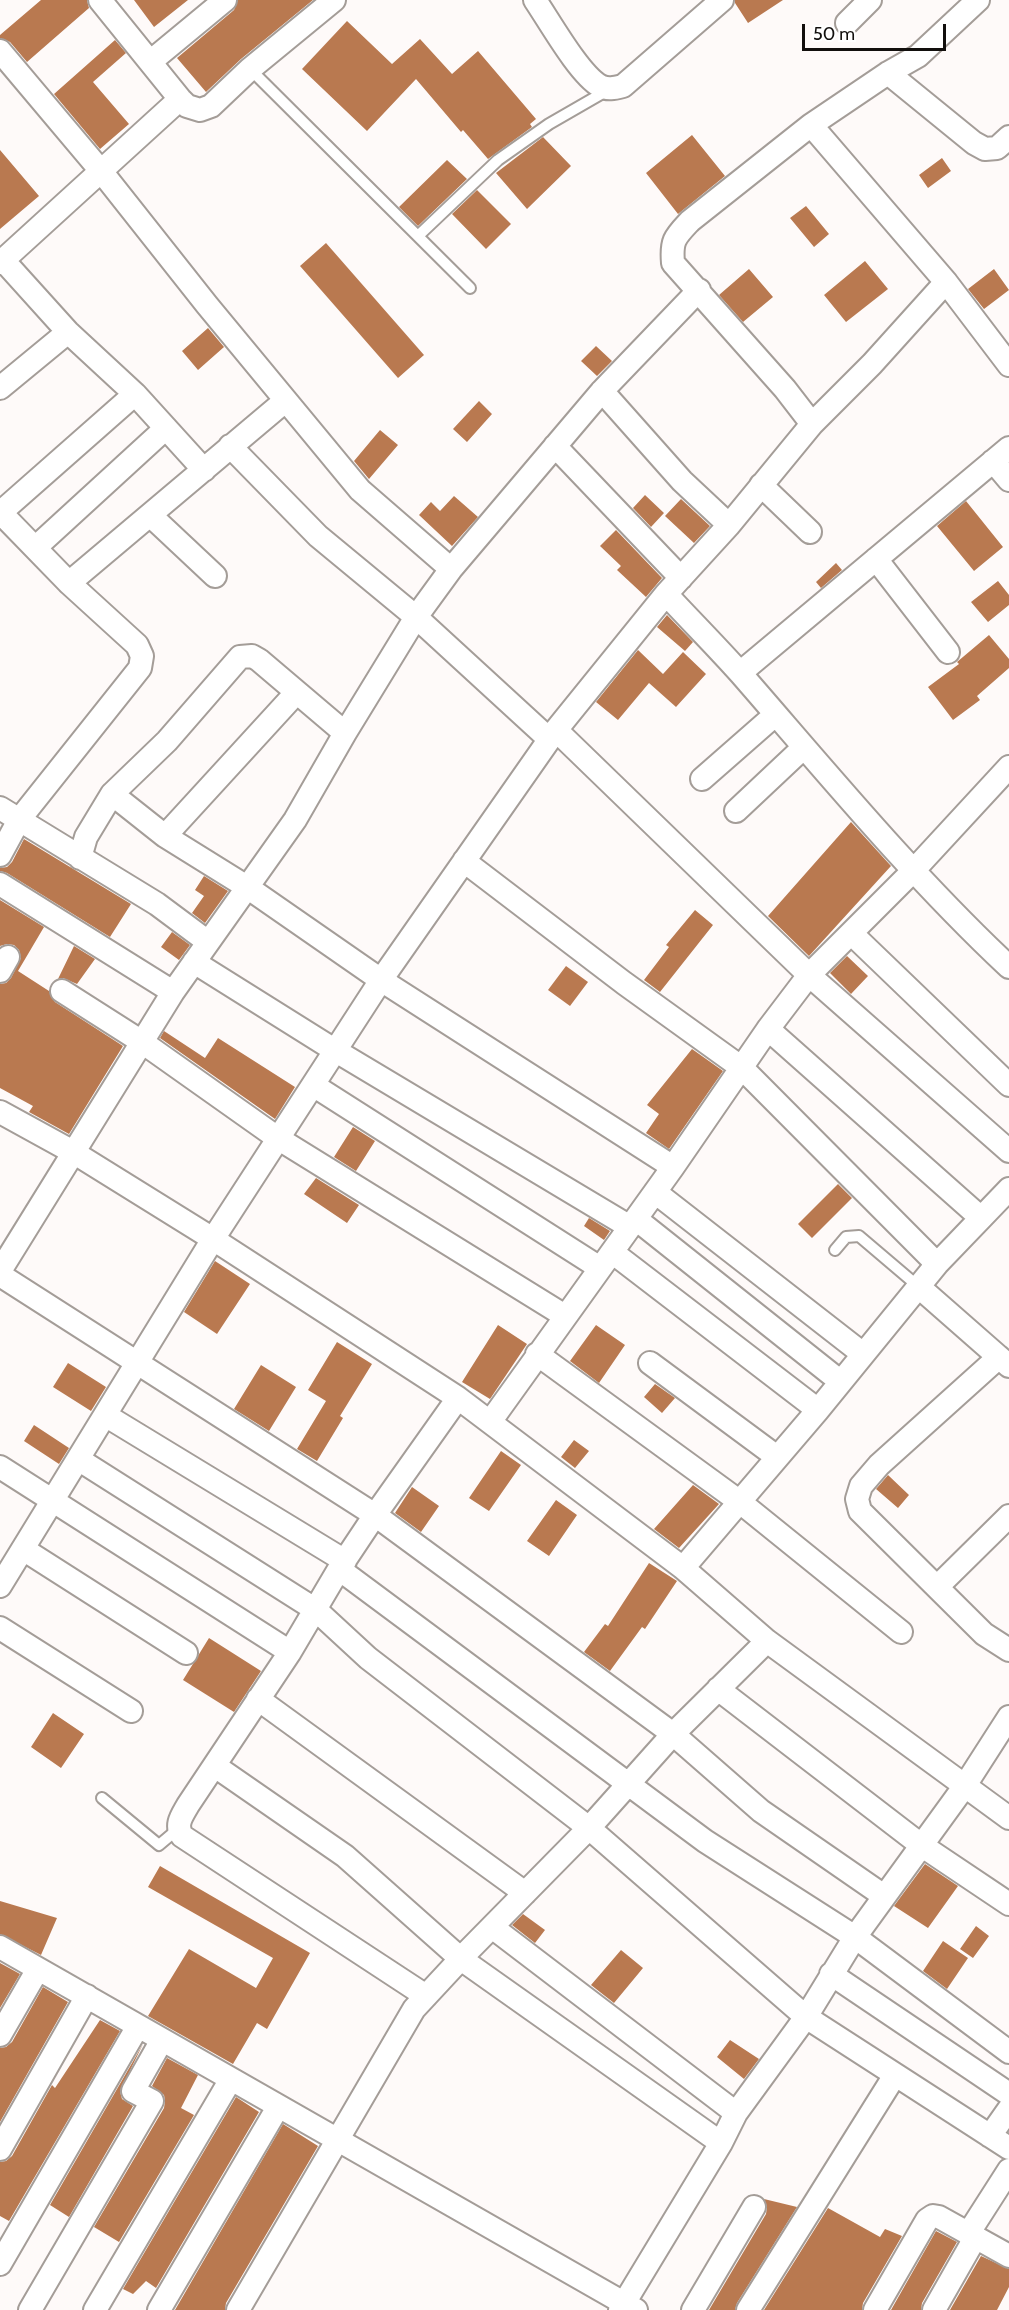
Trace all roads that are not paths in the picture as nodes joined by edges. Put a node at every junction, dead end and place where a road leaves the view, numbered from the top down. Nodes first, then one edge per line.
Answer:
1 (100, 0) edge
2 (225, 0) edge
3 (334, 0) edge
4 (535, 0) edge
5 (722, 0) edge
6 (870, 0) edge
7 (978, 0) edge
8 (847, 23) dead end
9 (0, 51) edge
10 (150, 62) junction
11 (250, 69) junction
12 (888, 73) junction
13 (611, 89) junction
14 (180, 99) junction
15 (812, 125) junction
16 (1009, 137) edge
17 (101, 171) junction
18 (419, 235) junction
19 (1, 262) edge
20 (946, 282) junction
21 (470, 288) dead end
22 (699, 290) junction
23 (68, 332) junction
24 (1009, 365) edge
25 (0, 388) edge
26 (602, 391) junction
27 (135, 394) junction
28 (285, 401) junction
29 (812, 424) junction
30 (166, 428) junction
31 (231, 446) junction
32 (555, 446) junction
33 (1001, 454) edge
34 (204, 470) junction
35 (1009, 480) edge
36 (761, 485) junction
37 (0, 512) edge
38 (150, 515) junction
39 (729, 525) junction
40 (810, 532) dead end
41 (35, 548) junction
42 (876, 559) junction
43 (451, 569) junction
44 (215, 576) dead end
45 (69, 582) junction
46 (673, 586) junction
47 (416, 617) junction
48 (948, 652) dead end
49 (740, 673) junction
50 (296, 693) junction
51 (775, 715) junction
52 (345, 733) junction
53 (553, 735) junction
54 (803, 748) junction
55 (1007, 773) edge
56 (702, 779) dead end
57 (112, 794) junction
58 (0, 808) edge
59 (736, 811) dead end
60 (19, 820) junction
61 (165, 837) junction
62 (0, 855) edge
63 (80, 858) junction
64 (464, 861) junction
65 (913, 871) junction
66 (0, 884) edge
67 (247, 887) junction
68 (852, 934) junction
69 (208, 942) junction
70 (194, 962) junction
71 (1009, 967) edge
72 (809, 975) junction
73 (381, 980) junction
74 (62, 991) dead end
75 (173, 992) junction
76 (768, 1029) junction
77 (142, 1042) junction
78 (336, 1051) junction
79 (742, 1068) junction
80 (313, 1085) junction
81 (1009, 1085) edge
82 (0, 1112) edge
83 (279, 1138) junction
84 (1009, 1151) edge
85 (73, 1152) junction
86 (673, 1167) junction
87 (1009, 1189) edge
88 (655, 1192) junction
89 (981, 1218) junction
90 (633, 1223) junction
91 (213, 1239) junction
92 (835, 1250) dead end
93 (606, 1260) junction
94 (937, 1264) junction
95 (0, 1273) edge
96 (919, 1287) junction
97 (565, 1316) junction
98 (537, 1354) junction
99 (863, 1354) junction
100 (1004, 1362) edge
101 (137, 1363) junction
102 (650, 1363) dead end
103 (841, 1382) junction
104 (458, 1398) junction
105 (818, 1410) junction
106 (105, 1415) junction
107 (490, 1422) junction
108 (777, 1457) junction
109 (78, 1459) junction
110 (0, 1468) edge
111 (52, 1501) junction
112 (740, 1502) junction
113 (375, 1515) junction
114 (1009, 1516) edge
115 (23, 1549) junction
116 (342, 1565) junction
117 (683, 1568) junction
118 (0, 1586) edge
119 (937, 1587) junction
120 (316, 1610) junction
121 (0, 1628) edge
122 (901, 1632) dead end
123 (767, 1641) junction
124 (1009, 1650) edge
125 (290, 1652) junction
126 (186, 1653) dead end
127 (718, 1689) junction
128 (258, 1699) junction
129 (131, 1711) dead end
130 (1009, 1717) edge
131 (673, 1734) junction
132 (214, 1766) junction
133 (628, 1784) junction
134 (964, 1787) junction
135 (102, 1798) dead end
136 (1009, 1818) edge
137 (590, 1828) junction
138 (178, 1829) junction
139 (921, 1845) junction
140 (525, 1893) junction
141 (884, 1896) junction
142 (1009, 1904) edge
143 (492, 1927) junction
144 (855, 1937) junction
145 (0, 1947) edge
146 (460, 1959) junction
147 (38, 1969) junction
148 (831, 1974) junction
149 (87, 1996) junction
150 (426, 1996) junction
151 (806, 2017) junction
152 (138, 2026) junction
153 (0, 2035) edge
154 (162, 2040) junction
155 (1009, 2052) edge
156 (895, 2075) junction
157 (231, 2079) junction
158 (1009, 2094) edge
159 (278, 2107) junction
160 (1009, 2109) edge
161 (736, 2113) junction
162 (338, 2141) junction
163 (1000, 2142) edge
164 (721, 2143) junction
165 (0, 2149) edge
166 (1009, 2170) edge
167 (754, 2207) dead end
168 (9, 2227) edge
169 (971, 2236) junction
170 (1009, 2256) edge
171 (0, 2264) edge
172 (627, 2308) edge
173 (30, 2310) edge
174 (95, 2310) edge
175 (159, 2310) edge
176 (238, 2310) edge
177 (693, 2310) edge
178 (748, 2310) edge
179 (875, 2310) edge
180 (934, 2310) edge

1 - 10 street
2 - 10 street
3 - 11 street
4 - 13 street
5 - 13 street
6 - 8 street
7 - 12 street
9 - 17 street
10 - 14 street
11 - 14 street
11 - 18 lane
12 - 15 street
12 - 16 street
13 - 18 lane
14 - 17 street
15 - 20 street
15 - 22 street
17 - 19 street
17 - 28 street
18 - 21 lane
19 - 23 street
20 - 24 street
20 - 29 street
22 - 26 street
22 - 29 street
23 - 25 street
23 - 27 street
26 - 32 street
26 - 39 street
27 - 30 street
27 - 37 street
28 - 31 street
28 - 43 street
29 - 36 street
30 - 34 street
30 - 41 street
31 - 34 street
31 - 47 street
32 - 43 street
32 - 46 street
33 - 35 street
33 - 42 street
34 - 38 street
36 - 39 street
36 - 40 street
37 - 41 street
38 - 44 street
38 - 45 street
39 - 46 street
41 - 45 street
42 - 48 street
42 - 49 street
43 - 47 street
45 - 60 street
46 - 49 street
46 - 53 street
47 - 52 street
47 - 53 street
49 - 51 street
50 - 52 street
50 - 57 street
50 - 61 street
51 - 54 street
51 - 56 street
52 - 67 street
53 - 64 street
53 - 72 street
54 - 59 street
54 - 65 street
55 - 65 street
57 - 61 street
57 - 63 street
58 - 60 street
60 - 62 street
60 - 63 street
61 - 67 street
63 - 69 street
64 - 73 street
64 - 79 street
65 - 68 street
65 - 71 street
66 - 75 street
67 - 69 street
67 - 73 street
68 - 72 street
68 - 81 street
69 - 70 street
70 - 75 street
70 - 78 street
72 - 76 street
72 - 84 street
73 - 78 street
73 - 86 street
74 - 77 street
75 - 77 street
76 - 79 street
76 - 89 street
77 - 83 street
77 - 85 street
78 - 80 street
78 - 90 street
79 - 86 street
79 - 94 street
80 - 83 street
80 - 93 street
82 - 85 street
83 - 91 street
83 - 97 street
85 - 91 street
85 - 95 street
86 - 88 street
87 - 89 street
88 - 90 street
88 - 99 street
89 - 94 street
90 - 93 street
90 - 103 street
91 - 101 street
91 - 104 street
92 - 96 lane
93 - 97 street
93 - 105 street
94 - 96 street
95 - 101 street
96 - 99 street
96 - 100 street
97 - 98 street
98 - 107 street
98 - 112 street
99 - 103 street
100 - 119 street
101 - 106 street
101 - 113 street
102 - 108 street
103 - 105 street
104 - 107 street
104 - 113 street
105 - 108 street
106 - 109 street
106 - 116 street
107 - 117 street
108 - 112 street
109 - 111 street
109 - 120 street
110 - 111 street
111 - 115 street
111 - 125 street
112 - 117 street
112 - 122 street
113 - 116 street
113 - 131 street
114 - 119 street
115 - 118 street
115 - 126 street
116 - 120 street
116 - 133 street
117 - 123 street
119 - 124 street
120 - 125 street
120 - 137 street
121 - 129 street
123 - 127 street
123 - 134 street
125 - 128 street
127 - 131 street
127 - 139 street
128 - 132 street
128 - 140 street
130 - 134 street
131 - 133 street
131 - 141 street
132 - 138 street
132 - 146 street
133 - 137 street
133 - 144 street
134 - 136 street
134 - 139 street
135 - 138 lane
137 - 140 street
137 - 151 street
138 - 150 street
139 - 141 street
139 - 142 street
140 - 143 street
141 - 144 street
143 - 146 street
143 - 161 street
144 - 148 street
144 - 155 street
145 - 147 street
146 - 150 street
146 - 164 street
147 - 149 street
147 - 153 street
148 - 151 street
148 - 158 street
149 - 152 street
149 - 165 street
150 - 162 street
151 - 156 street
151 - 161 street
152 - 154 street
152 - 168 street
154 - 157 street
154 - 173 street
156 - 163 street
156 - 178 street
157 - 159 street
157 - 174 street
159 - 162 street
159 - 175 street
160 - 163 street
161 - 164 street
162 - 172 street
162 - 176 street
164 - 172 street
166 - 169 street
167 - 177 street
168 - 171 street
169 - 170 street
169 - 179 street
169 - 180 street

